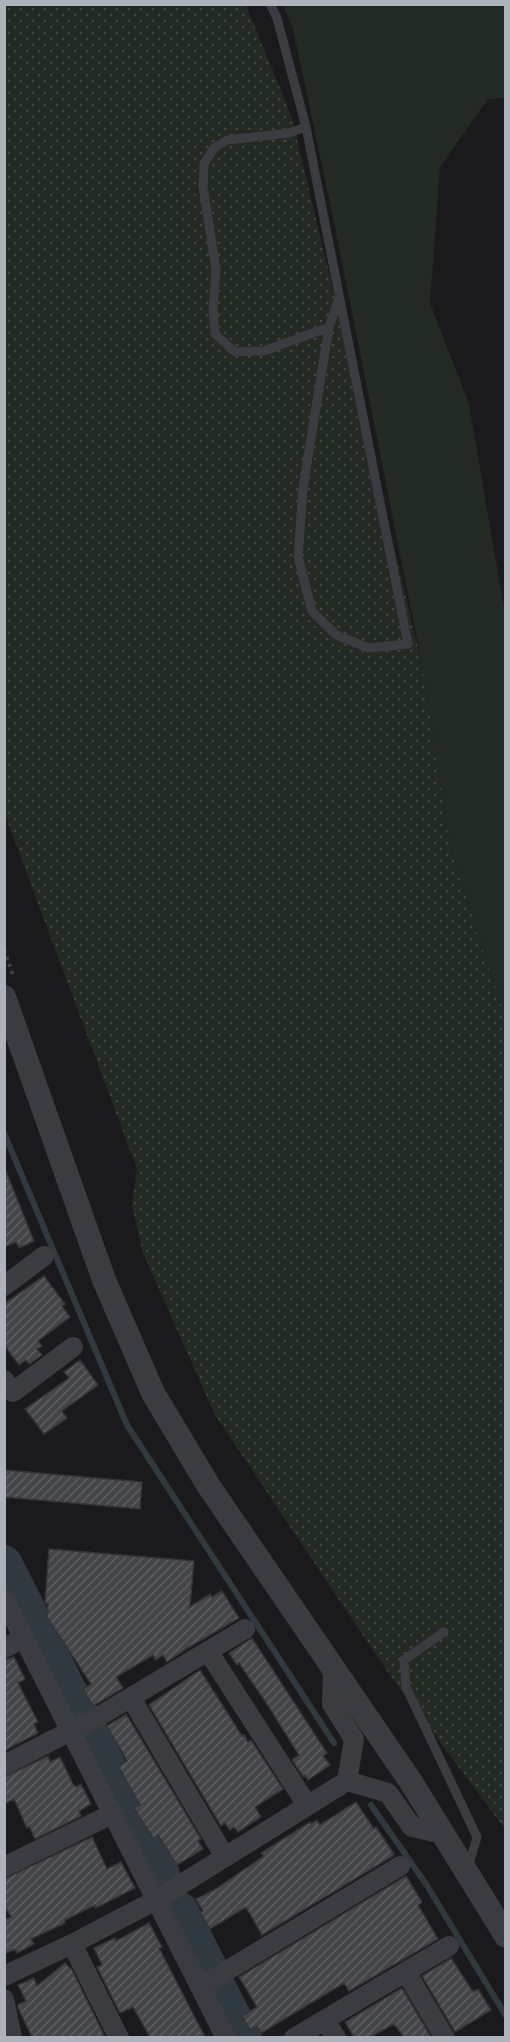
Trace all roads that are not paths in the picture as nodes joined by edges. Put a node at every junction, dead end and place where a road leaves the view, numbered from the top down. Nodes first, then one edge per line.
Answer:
1 (270, 4) edge
2 (306, 127) junction
3 (339, 298) junction
4 (329, 327) junction
5 (8, 1000) edge
6 (44, 1256) dead end
7 (4, 1286) edge
8 (73, 1347) dead end
9 (4, 1380) edge
10 (4, 1599) edge
11 (245, 1629) dead end
12 (444, 1632) dead end
13 (24, 1638) junction
14 (4, 1648) edge
15 (208, 1651) junction
16 (333, 1668) junction
17 (131, 1698) junction
18 (71, 1731) junction
19 (4, 1765) edge
20 (347, 1780) junction
21 (307, 1805) junction
22 (112, 1814) junction
23 (443, 1834) junction
24 (225, 1857) junction
25 (400, 1866) dead end
26 (4, 1867) edge
27 (466, 1872) junction
28 (156, 1900) junction
29 (506, 1936) edge
30 (72, 1944) junction
31 (449, 1946) dead end
32 (406, 1972) junction
33 (4, 1976) edge
34 (200, 1987) junction
35 (4, 1999) edge
36 (325, 2020) junction
37 (12, 2037) edge
38 (118, 2037) edge
39 (226, 2037) edge
40 (294, 2037) edge
41 (336, 2037) edge
42 (445, 2037) edge

1 - 2 lane
2 - 3 lane
2 - 4 lane
3 - 4 lane
3 - 4 lane
5 - 16 street
6 - 7 street
8 - 9 street
10 - 13 street
11 - 15 street
12 - 27 lane
13 - 14 street
13 - 18 street
15 - 17 street
15 - 21 street
16 - 20 street
16 - 23 street
17 - 18 street
17 - 24 street
18 - 19 street
18 - 22 street
20 - 21 street
20 - 23 street
21 - 24 street
22 - 26 street
22 - 28 street
23 - 27 street
24 - 28 street
25 - 34 street
27 - 29 street
28 - 30 street
28 - 34 street
30 - 33 street
30 - 38 street
31 - 32 street
32 - 36 street
32 - 42 street
34 - 39 street
35 - 37 street
36 - 40 street
36 - 41 street

